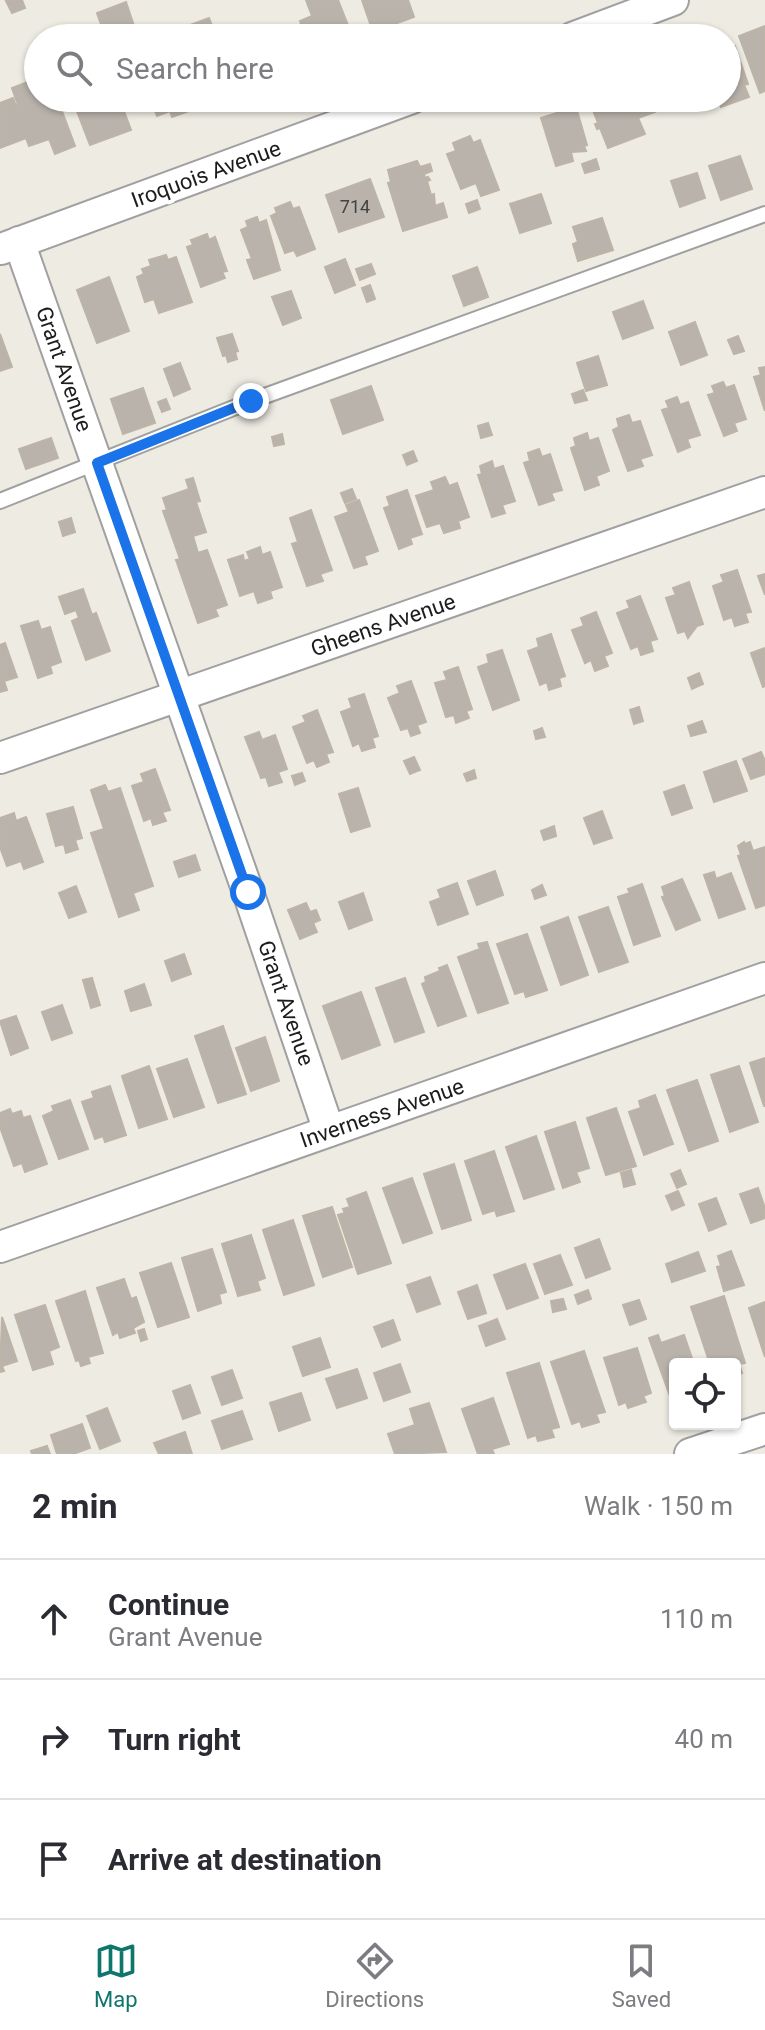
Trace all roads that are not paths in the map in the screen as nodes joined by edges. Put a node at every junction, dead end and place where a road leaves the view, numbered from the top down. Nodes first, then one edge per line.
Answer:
1 (673, 0) edge
2 (609, 24) edge
3 (374, 112) edge
4 (765, 214) edge
5 (10, 245) edge
6 (97, 463) junction
7 (765, 492) edge
8 (0, 501) edge
9 (180, 696) junction
10 (0, 758) edge
11 (765, 978) edge
12 (329, 1131) junction
13 (0, 1247) edge
14 (749, 1440) edge
15 (690, 1454) edge

1 - 2 street
3 - 5 street, Iroquois Avenue
4 - 6 lane
5 - 6 street, Grant Avenue
6 - 8 lane
6 - 9 street, Grant Avenue
7 - 9 street, Gheens Avenue
9 - 10 street, Gheens Avenue
9 - 12 street, Grant Avenue
11 - 12 street, Inverness Avenue
12 - 13 street, Inverness Avenue
14 - 15 street

